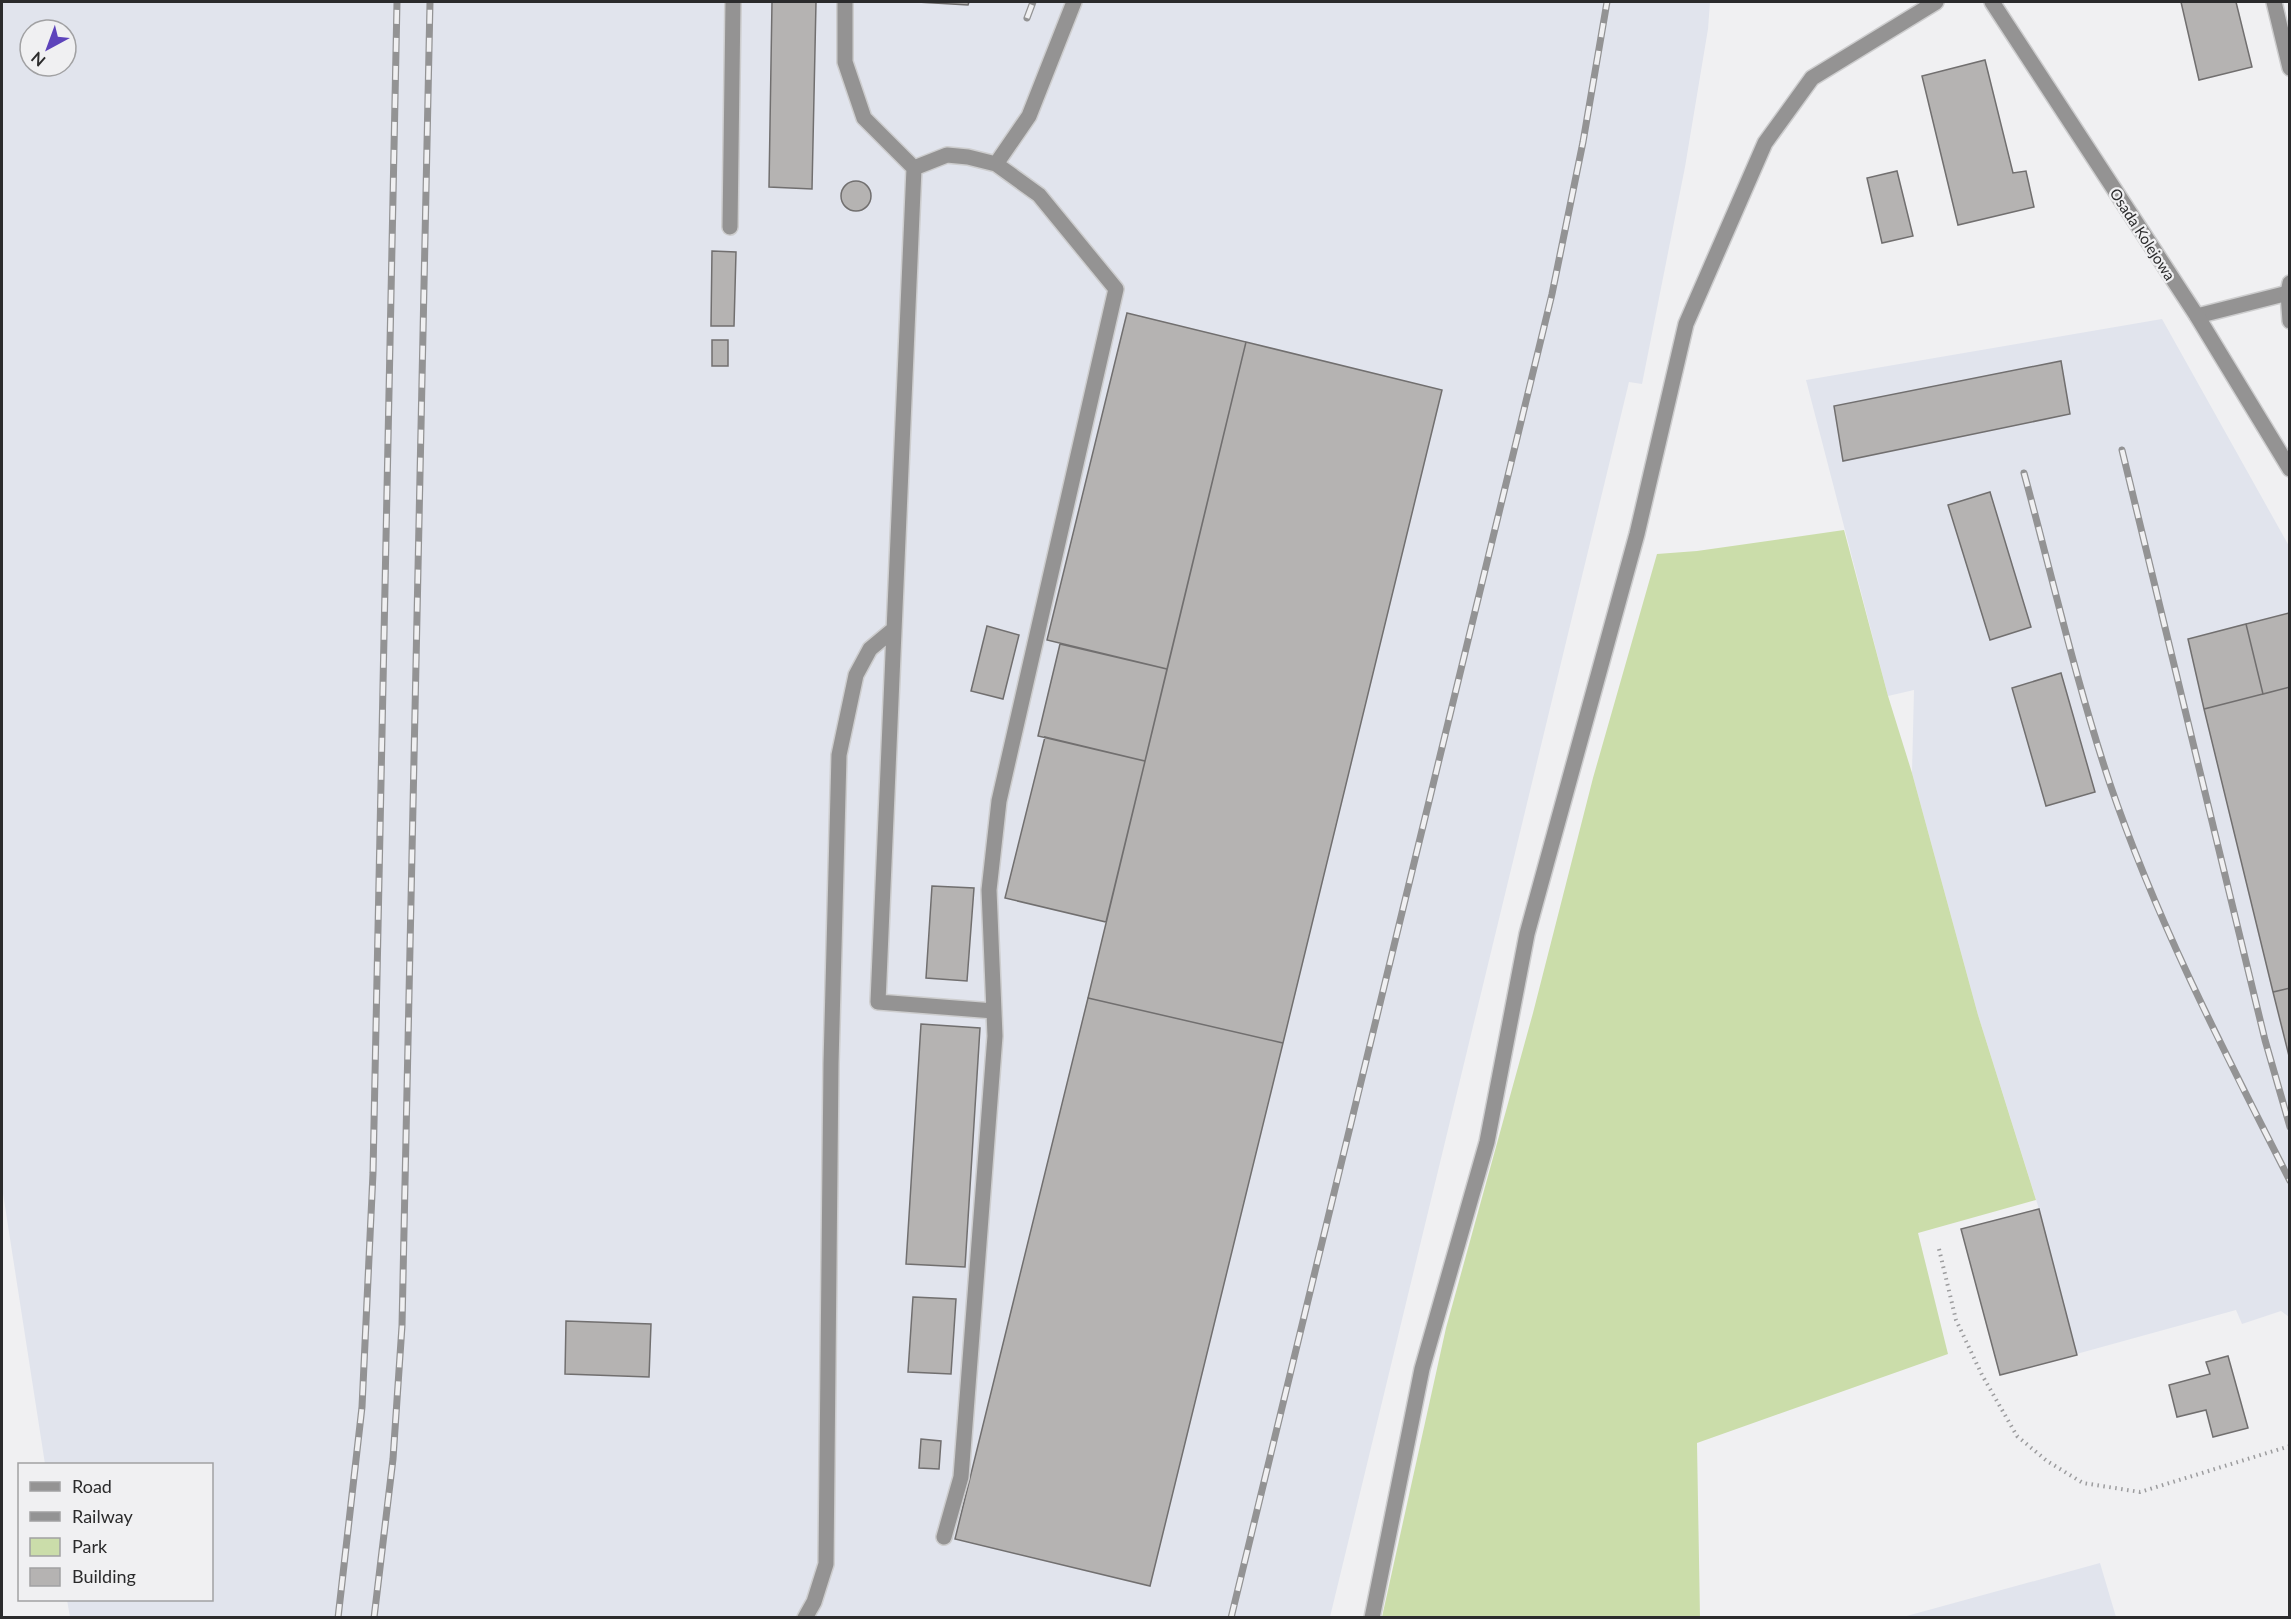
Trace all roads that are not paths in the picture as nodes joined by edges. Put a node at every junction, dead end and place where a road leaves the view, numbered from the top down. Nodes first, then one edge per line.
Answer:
1 (733, 2) edge
2 (845, 2) edge
3 (1074, 2) edge
4 (1936, 2) edge
5 (1992, 2) edge
6 (2274, 2) edge
7 (2289, 68) edge
8 (996, 164) junction
9 (914, 168) junction
10 (730, 227) dead end
11 (2289, 288) edge
12 (2197, 316) junction
13 (2289, 321) edge
14 (2289, 469) edge
15 (894, 629) junction
16 (994, 1011) junction
17 (944, 1537) dead end
18 (805, 1617) edge
19 (1372, 1617) edge

1 - 10 street
2 - 9 street
3 - 8 street
4 - 19 street
5 - 12 street, Osada Kolejowa
6 - 7 street
8 - 9 street
8 - 16 street
9 - 15 street
11 - 12 street
11 - 13 street
12 - 14 street, Osada Kolejowa
15 - 16 street
15 - 18 street
16 - 17 street

